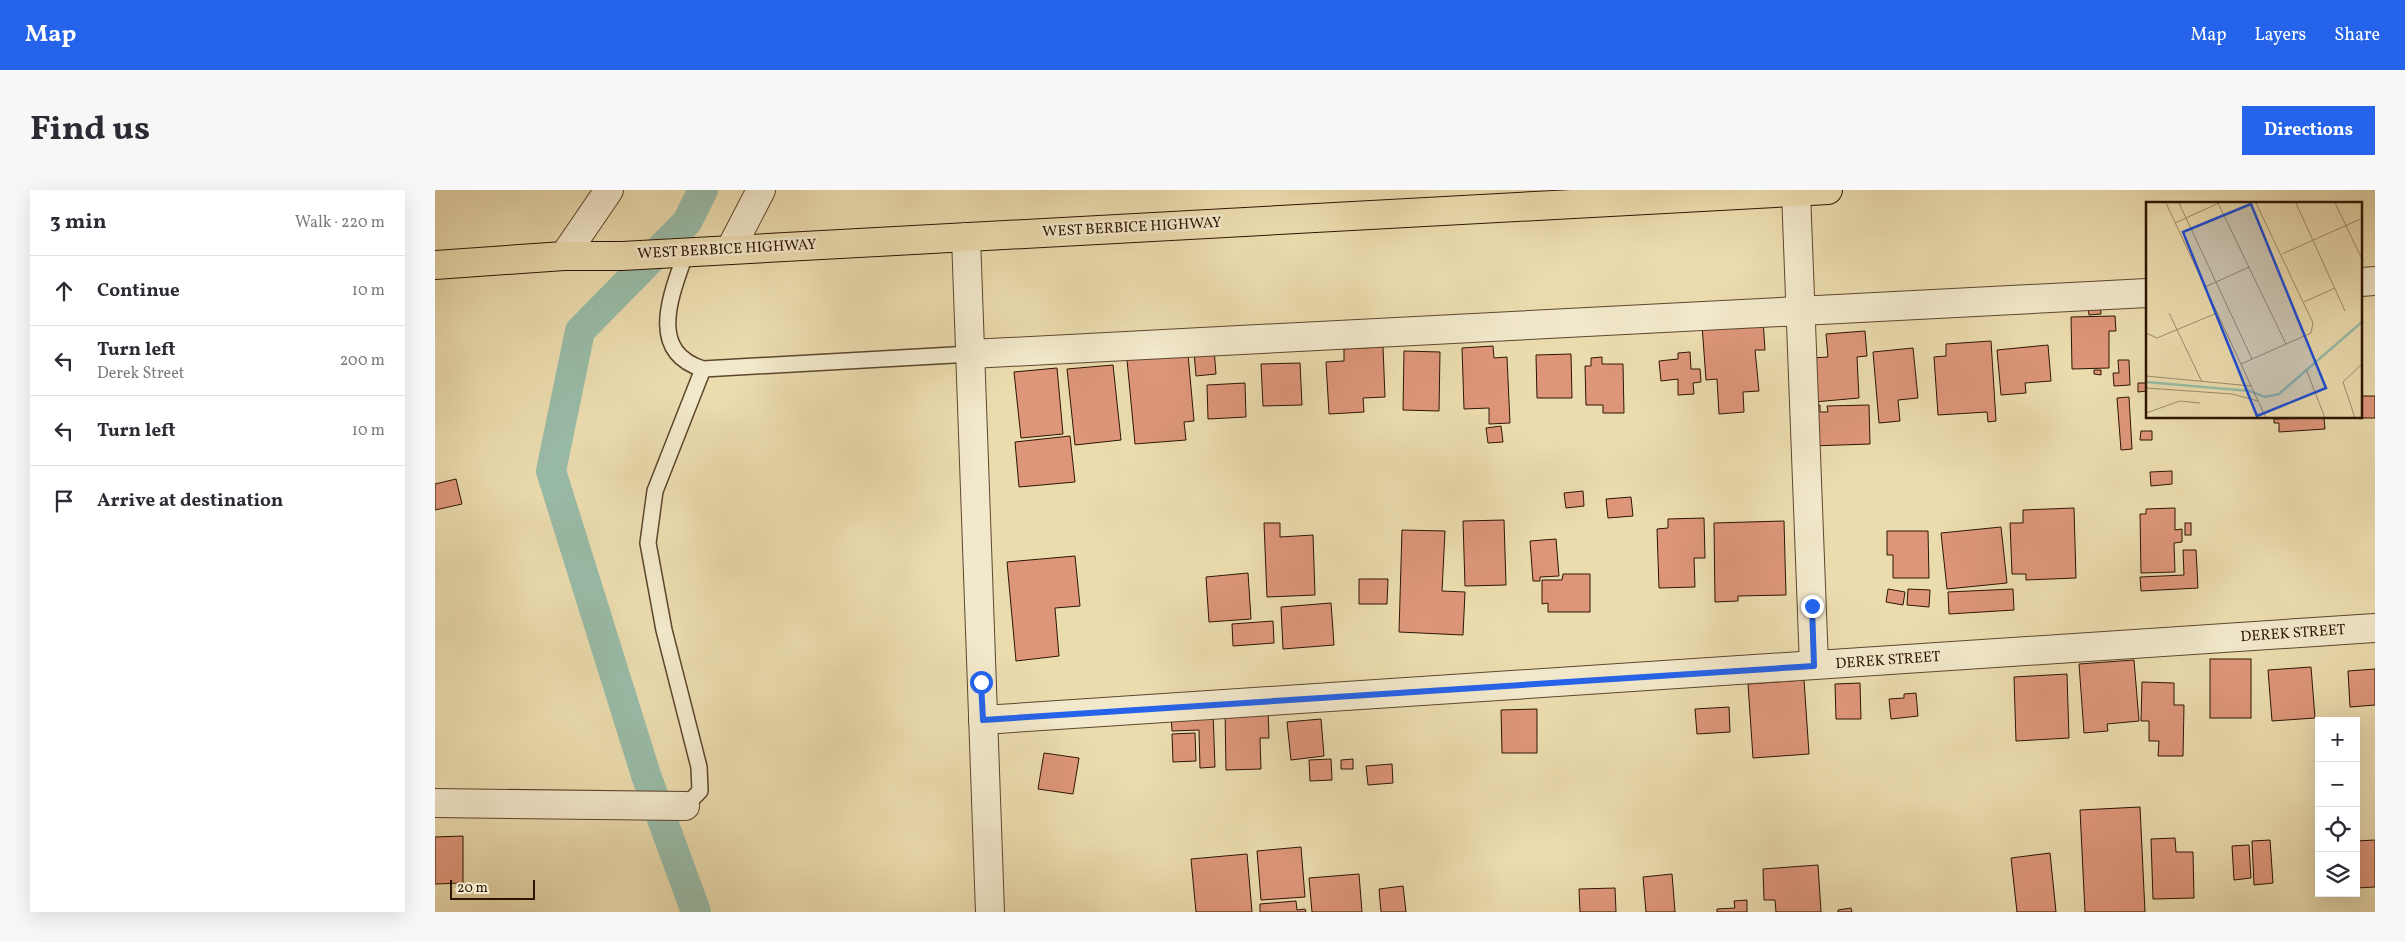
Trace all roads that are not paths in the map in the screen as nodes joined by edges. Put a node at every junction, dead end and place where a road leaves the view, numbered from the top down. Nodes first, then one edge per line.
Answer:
1 (609, 190) edge
2 (761, 190) edge
3 (1828, 190) edge
4 (1796, 192) junction
5 (1518, 199) edge
6 (966, 238) junction
7 (730, 250) junction
8 (679, 252) junction
9 (564, 256) junction
10 (435, 265) edge
11 (2146, 293) edge
12 (1800, 310) junction
13 (971, 354) junction
14 (703, 369) junction
15 (2375, 628) edge
16 (1814, 666) junction
17 (983, 720) junction
18 (435, 803) edge
19 (685, 806) joint
20 (990, 912) edge

1 - 9 street
2 - 7 street
3 - 4 main road, WEST BERBICE HIGHWAY
4 - 5 main road, WEST BERBICE HIGHWAY
4 - 12 street
5 - 6 main road, WEST BERBICE HIGHWAY
6 - 7 main road, WEST BERBICE HIGHWAY
6 - 13 street
7 - 8 main road, WEST BERBICE HIGHWAY
8 - 9 main road, WEST BERBICE HIGHWAY
8 - 14 lane
9 - 10 main road, WEST BERBICE HIGHWAY
11 - 12 street
12 - 13 street
12 - 16 street
13 - 14 lane
13 - 17 street
14 - 19 lane
15 - 16 street, DEREK STREET
16 - 17 street, DEREK STREET
17 - 20 street
18 - 19 street

